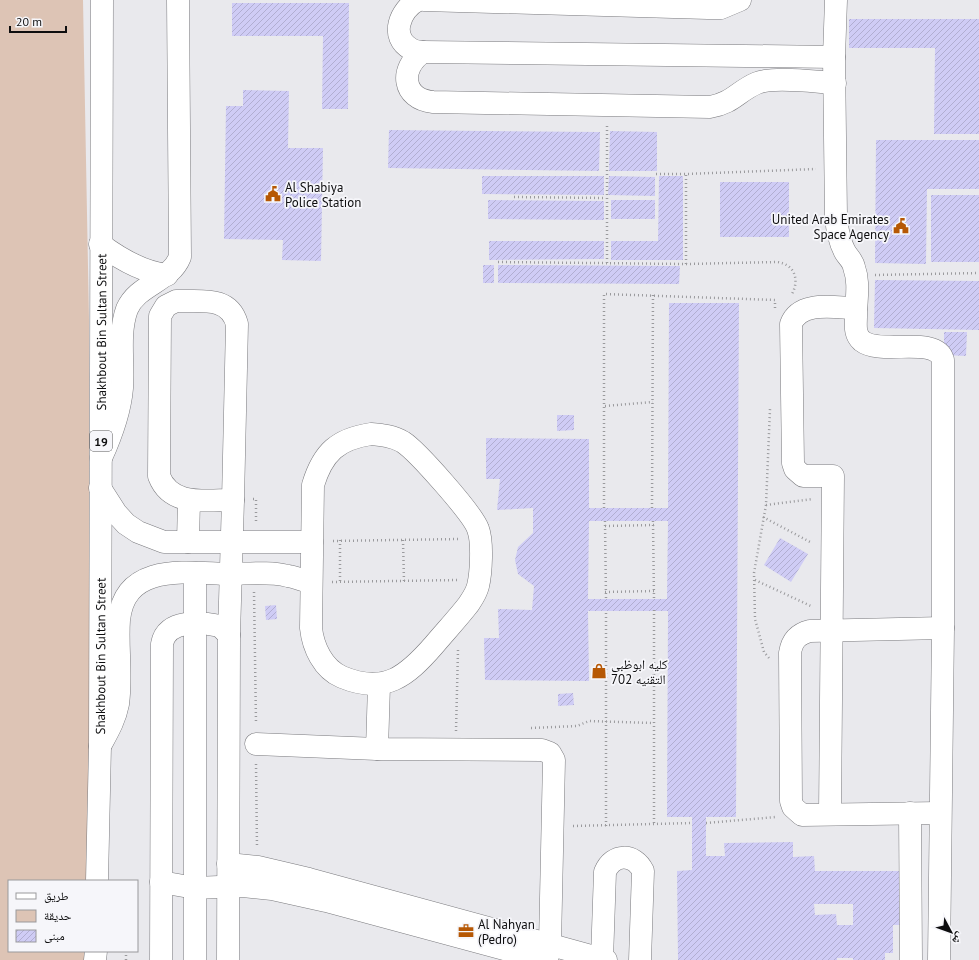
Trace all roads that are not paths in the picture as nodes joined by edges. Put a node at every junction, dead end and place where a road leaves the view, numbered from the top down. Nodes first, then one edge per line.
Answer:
1 (178, 0) edge
2 (418, 0) edge
3 (424, 0) edge
4 (740, 0) edge
5 (836, 0) edge
6 (105, 5) edge
7 (423, 52) junction
8 (834, 56) junction
9 (835, 83) junction
10 (100, 244) junction
11 (167, 275) junction
12 (856, 308) junction
13 (101, 458) junction
14 (100, 488) junction
15 (189, 500) junction
16 (232, 500) junction
17 (188, 542) junction
18 (231, 542) junction
19 (312, 542) junction
20 (195, 573) junction
21 (230, 574) junction
22 (311, 582) junction
23 (832, 623) junction
24 (195, 625) junction
25 (943, 628) junction
26 (228, 635) junction
27 (379, 684) junction
28 (256, 744) road end
29 (100, 746) junction
30 (377, 749) junction
31 (910, 813) junction
32 (940, 813) junction
33 (830, 814) junction
34 (228, 864) junction
35 (97, 880) edge
36 (161, 882) junction
37 (228, 886) junction
38 (195, 888) junction
39 (329, 893) junction
40 (547, 955) edge
41 (604, 959) edge
42 (161, 960) edge
43 (195, 960) edge
44 (228, 960) edge
45 (640, 960) edge
46 (911, 960) edge
47 (939, 960) edge

1 - 11 main road
2 - 7 main road
3 - 4 main road
5 - 8 main road
6 - 10 main road, Shakhbout Bin Sultan Street / 19
7 - 8 main road
7 - 9 main road
8 - 9 main road
9 - 12 main road
10 - 11 main road
10 - 13 main road, Shakhbout Bin Sultan Street / 19
11 - 13 main road
12 - 23 main road
12 - 25 main road
13 - 14 main road, Shakhbout Bin Sultan Street / 19
14 - 17 main road
14 - 29 main road, Shakhbout Bin Sultan Street / 19
15 - 16 main road
15 - 16 main road
15 - 17 main road
16 - 18 main road
17 - 18 main road
18 - 19 main road
18 - 21 main road
19 - 22 main road
19 - 27 main road
20 - 21 main road
20 - 24 main road
20 - 29 main road
21 - 22 main road
21 - 26 main road
22 - 27 main road
23 - 25 main road
23 - 33 main road
23 - 33 main road
24 - 26 main road
24 - 36 main road
24 - 38 main road
25 - 32 main road
26 - 34 main road
27 - 30 main road
28 - 30 main road
29 - 35 main road, Shakhbout Bin Sultan Street / 19
30 - 40 main road
31 - 32 main road
31 - 33 main road
31 - 46 main road
32 - 47 main road
34 - 37 main road
34 - 39 main road
36 - 38 main road
36 - 42 main road
37 - 38 main road
37 - 39 main road
37 - 44 main road
38 - 43 main road
39 - 40 main road
40 - 41 main road
41 - 45 main road

